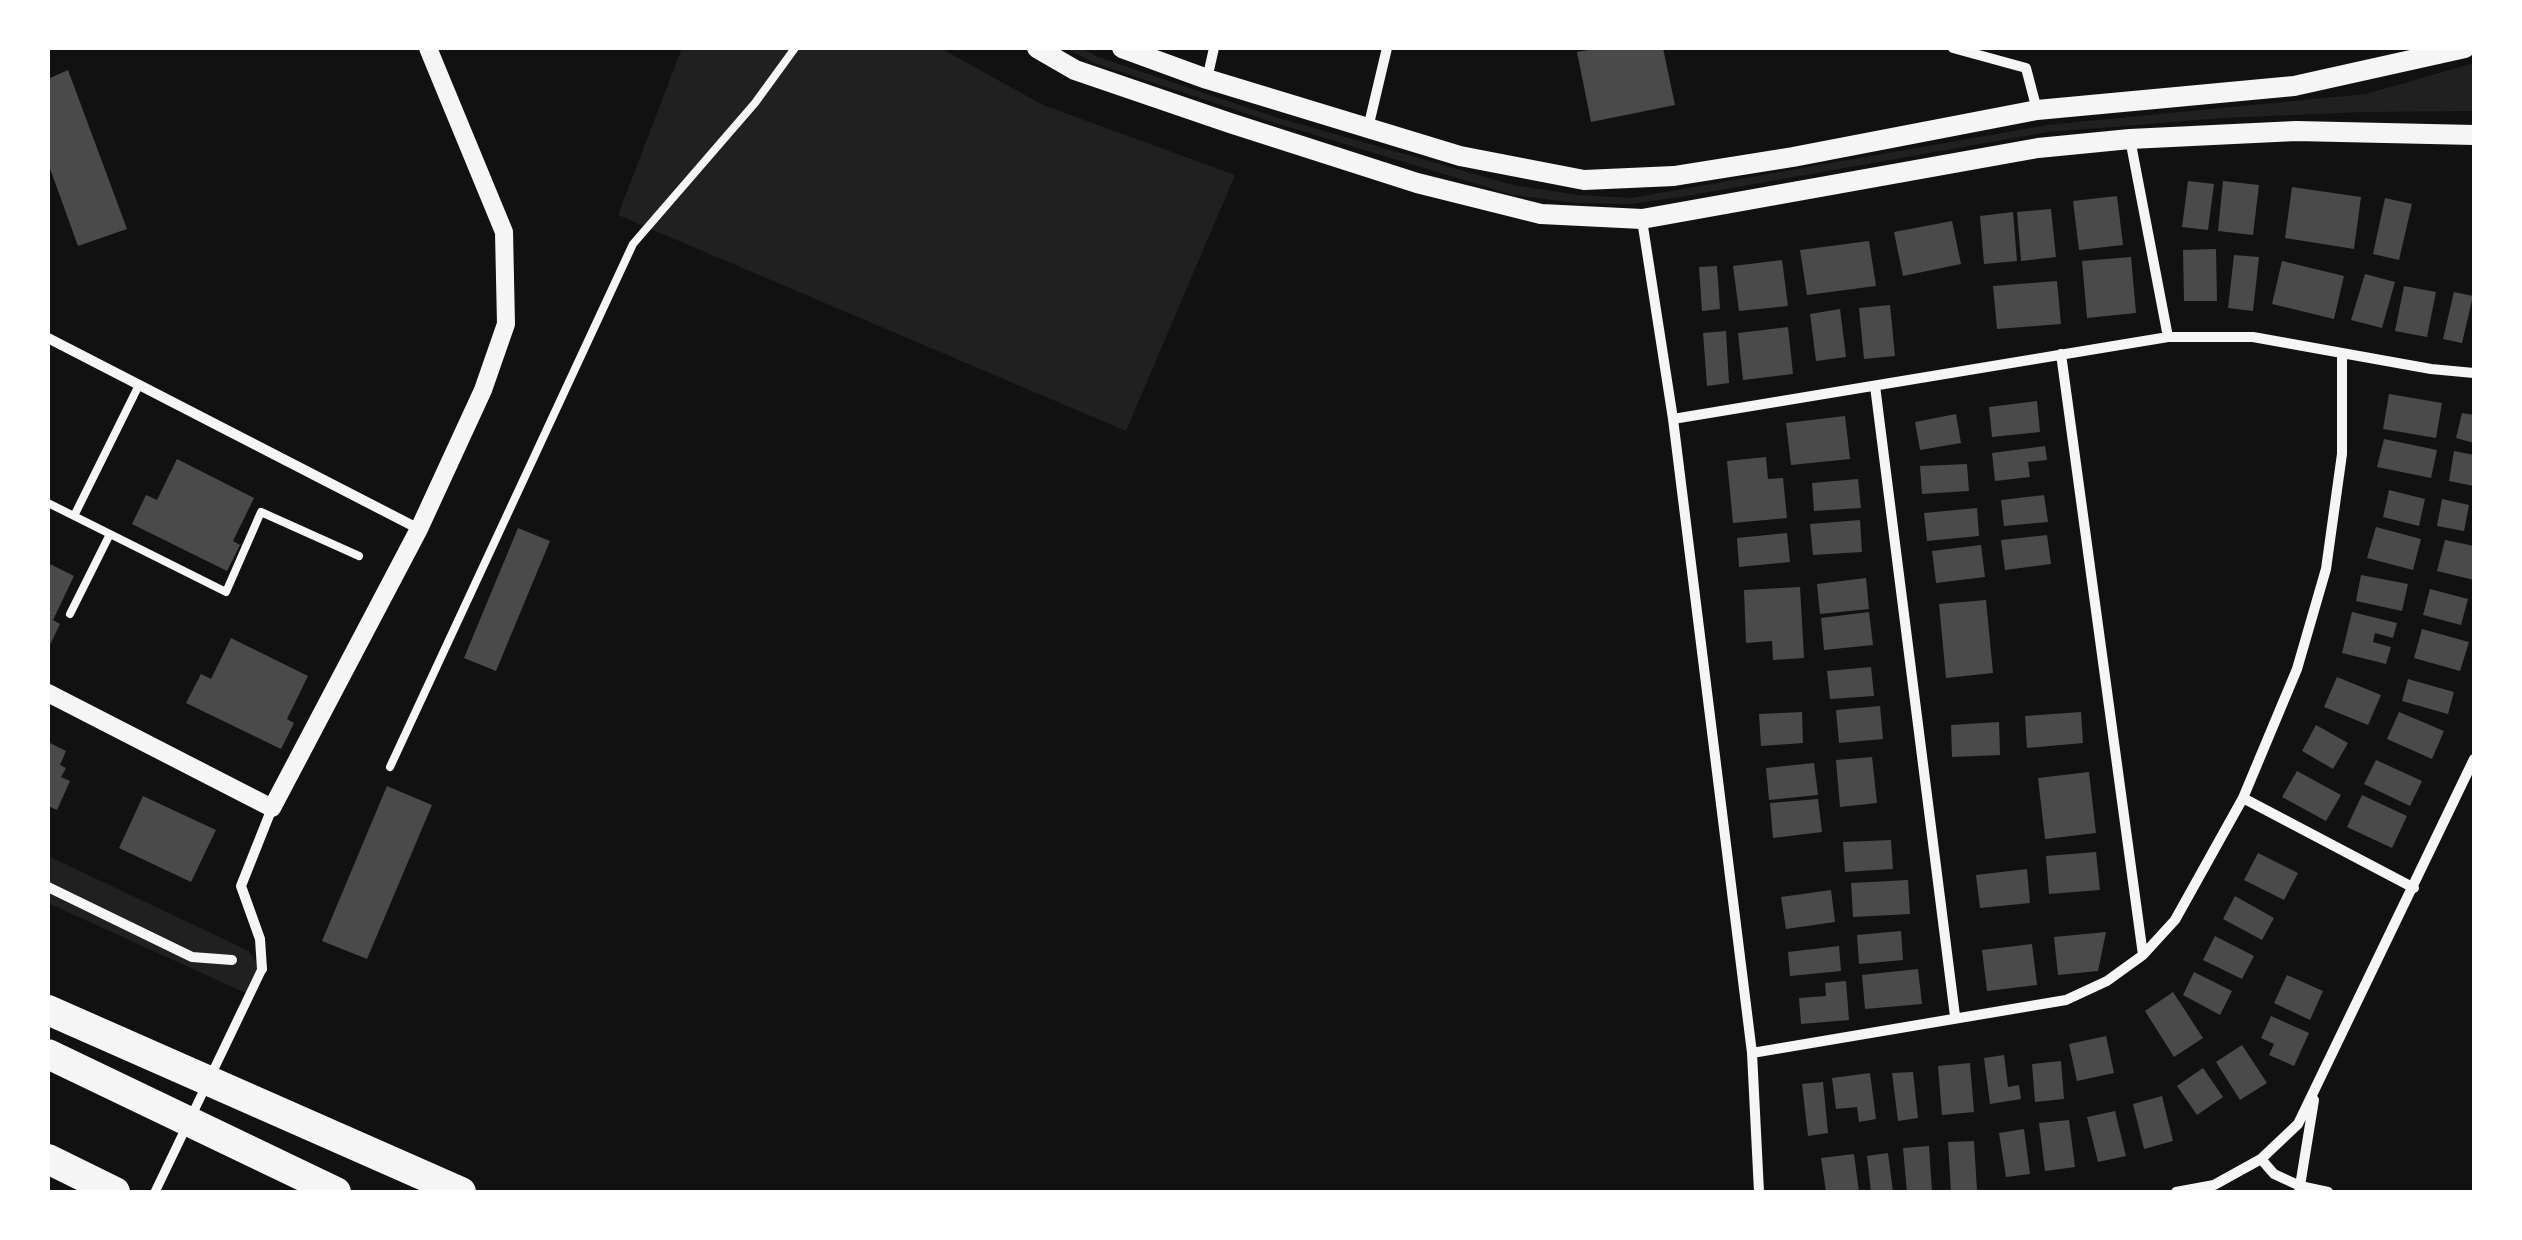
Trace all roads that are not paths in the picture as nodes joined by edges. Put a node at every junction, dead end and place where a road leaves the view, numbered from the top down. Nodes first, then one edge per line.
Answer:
1 (428, 48) edge
2 (796, 48) edge
3 (1037, 48) edge
4 (1122, 48) edge
5 (1214, 48) edge
6 (1387, 48) edge
7 (1953, 48) edge
8 (2465, 48) edge
9 (2393, 56) edge
10 (1207, 78) junction
11 (2037, 110) junction
12 (1368, 129) junction
13 (2474, 134) edge
14 (2130, 139) junction
15 (1642, 219) junction
16 (2168, 337) junction
17 (48, 338) edge
18 (2342, 353) junction
19 (2061, 354) junction
20 (2474, 373) edge
21 (139, 385) junction
22 (1875, 386) junction
23 (1674, 419) junction
24 (48, 504) edge
25 (74, 516) junction
26 (419, 529) junction
27 (110, 534) junction
28 (359, 556) dead end
29 (70, 614) dead end
30 (48, 693) edge
31 (2474, 758) edge
32 (390, 767) dead end
33 (2244, 798) junction
34 (272, 808) junction
35 (48, 887) edge
36 (2414, 888) junction
37 (2143, 955) junction
38 (232, 960) dead end
39 (262, 969) joint
40 (48, 1010) edge
41 (1955, 1016) junction
42 (1752, 1053) junction
43 (48, 1054) edge
44 (2316, 1086) junction
45 (48, 1159) edge
46 (2262, 1159) junction
47 (2299, 1189) edge
48 (115, 1192) edge
49 (155, 1192) edge
50 (336, 1192) edge
51 (461, 1192) edge
52 (1759, 1192) edge
53 (2176, 1192) edge
54 (2328, 1192) edge

1 - 26 street
2 - 32 lane
3 - 15 main road
4 - 10 main road
5 - 10 street
6 - 12 street
7 - 11 street
8 - 9 main road
9 - 11 main road
10 - 12 main road
11 - 12 main road
13 - 14 main road
14 - 15 main road
14 - 16 street
15 - 23 street
16 - 18 street
16 - 19 street
17 - 21 street
18 - 20 street
18 - 33 street
19 - 22 street
19 - 37 street
21 - 25 lane
21 - 26 street
22 - 23 street
22 - 41 street
23 - 42 street
24 - 25 lane
25 - 27 lane
26 - 34 street
27 - 28 lane
27 - 29 lane
30 - 34 street
31 - 36 street
33 - 36 street
33 - 37 street
34 - 39 street
35 - 38 street
36 - 44 street
37 - 41 street
39 - 49 street
40 - 51 highway
41 - 42 street
42 - 52 street
43 - 50 highway
44 - 46 street
44 - 47 street
45 - 48 highway
46 - 47 street
46 - 53 street
47 - 54 street

